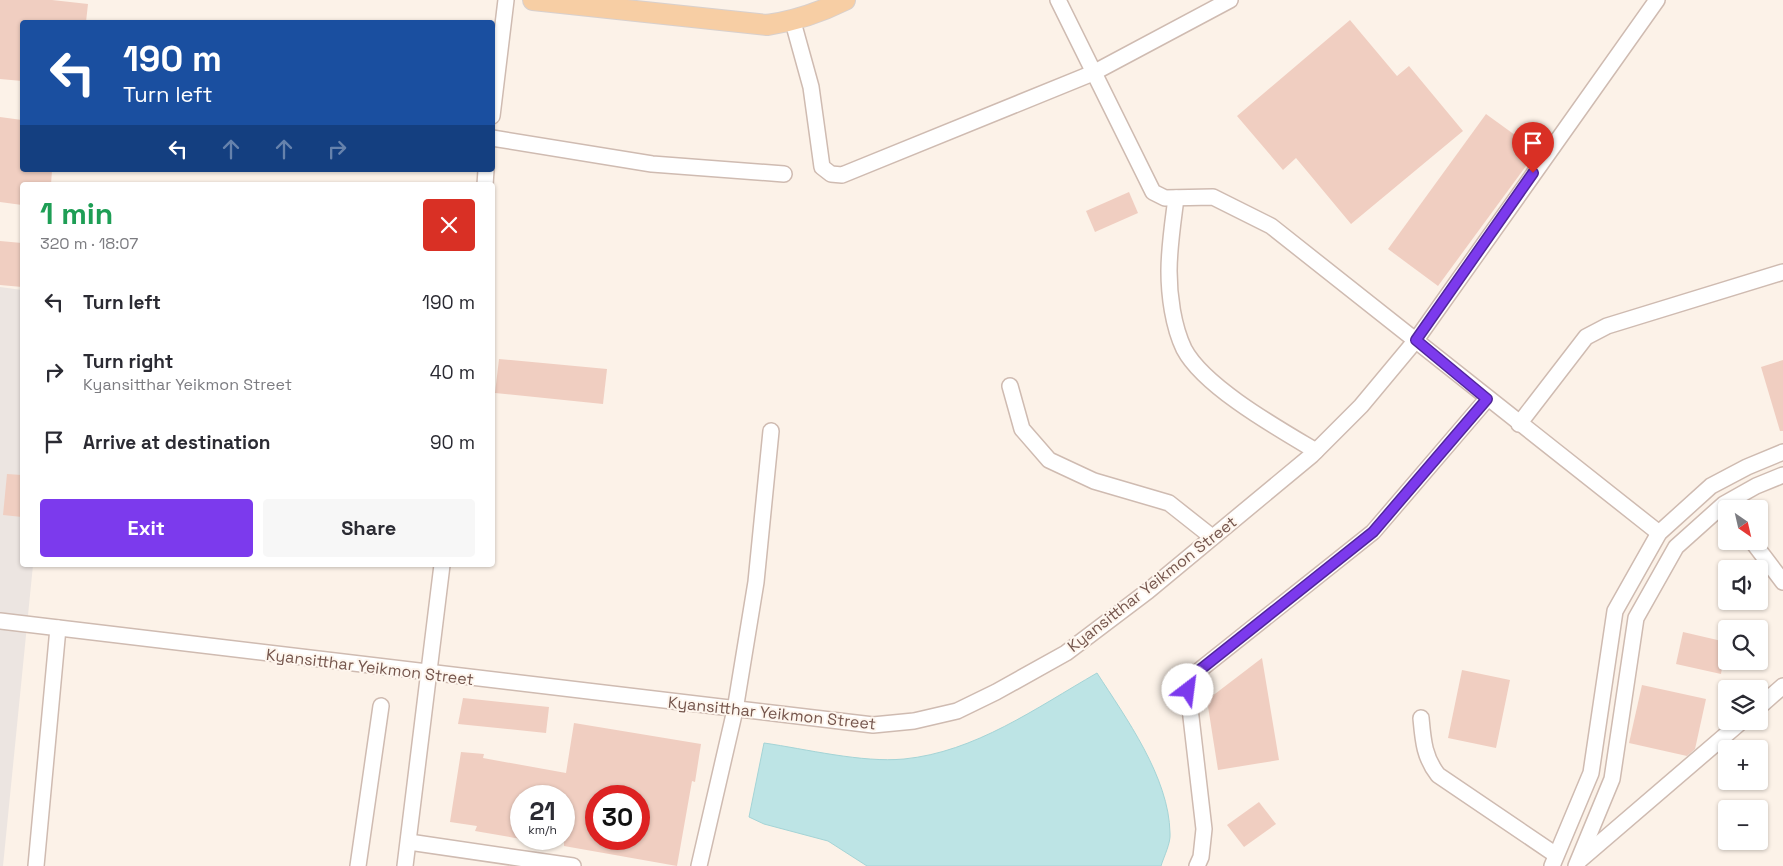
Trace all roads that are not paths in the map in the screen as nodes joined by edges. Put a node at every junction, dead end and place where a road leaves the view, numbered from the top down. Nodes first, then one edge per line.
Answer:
1 (506, 0) edge
2 (534, 0) edge
3 (845, 0) edge
4 (1058, 0) edge
5 (1230, 0) edge
6 (1657, 0) edge
7 (793, 22) junction
8 (1093, 73) junction
9 (495, 91) edge
10 (495, 138) edge
11 (784, 174) dead end
12 (1176, 198) junction
13 (1783, 272) edge
14 (1416, 340) junction
15 (1010, 386) dead end
16 (1487, 399) junction
17 (1519, 424) junction
18 (771, 431) dead end
19 (1316, 451) junction
20 (1783, 452) edge
21 (1783, 476) edge
22 (1735, 500) edge
23 (1718, 513) edge
24 (1659, 533) junction
25 (1212, 537) junction
26 (1759, 550) edge
27 (442, 567) edge
28 (1783, 582) edge
29 (0, 621) edge
30 (58, 628) junction
31 (430, 674) junction
32 (1783, 686) edge
33 (1768, 699) edge
34 (381, 706) dead end
35 (735, 710) junction
36 (1420, 718) dead end
37 (1732, 730) edge
38 (409, 842) junction
39 (1554, 861) edge
40 (1576, 865) edge
41 (36, 866) edge
42 (358, 866) edge
43 (405, 866) edge
44 (573, 866) edge
45 (699, 866) edge
46 (1197, 866) edge

1 - 9 street
2 - 7 main road
3 - 7 main road
4 - 8 street
5 - 8 street
6 - 14 street, Kyansitthar Yeikmon Street
7 - 8 street
8 - 12 street
10 - 11 street
12 - 14 street
12 - 19 street
13 - 17 street
14 - 16 street
14 - 19 street, Kyansitthar Yeikmon Street
15 - 25 street
16 - 17 street
16 - 46 street
17 - 24 street
18 - 35 street
19 - 25 street, Kyansitthar Yeikmon Street
20 - 24 street
21 - 22 street
23 - 40 street
24 - 39 street
25 - 35 street, Kyansitthar Yeikmon Street
26 - 28 street
27 - 31 street
29 - 30 street, Kyansitthar Yeikmon Street
30 - 31 street, Kyansitthar Yeikmon Street
30 - 41 street
31 - 35 street, Kyansitthar Yeikmon Street
31 - 38 street
32 - 33 street
34 - 42 street
35 - 45 street
36 - 39 street
37 - 40 street
38 - 43 street
38 - 44 street

